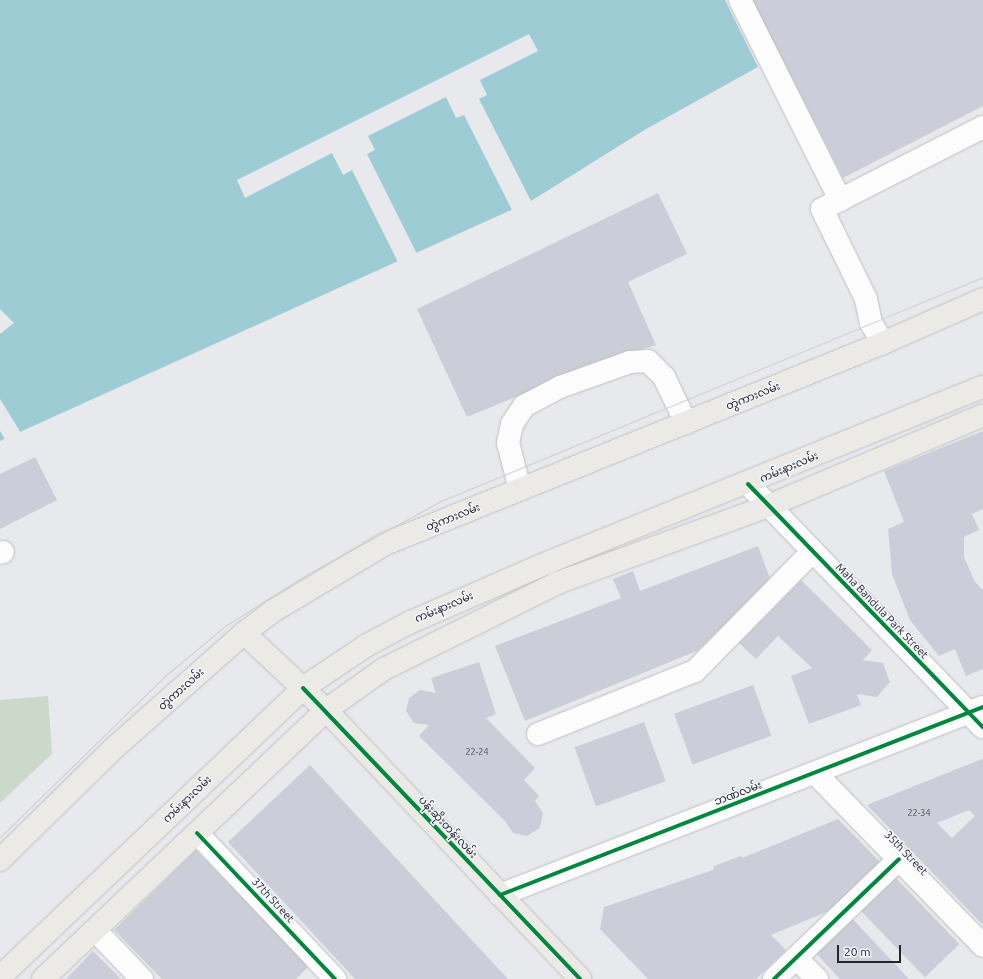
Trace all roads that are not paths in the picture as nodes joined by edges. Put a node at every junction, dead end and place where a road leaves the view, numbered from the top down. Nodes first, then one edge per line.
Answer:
1 (740, 0) edge
2 (983, 128) edge
3 (840, 200) junction
4 (983, 300) edge
5 (883, 343) junction
6 (983, 387) edge
7 (983, 415) edge
8 (686, 423) junction
9 (748, 484) junction
10 (520, 490) junction
11 (768, 506) junction
12 (812, 552) junction
13 (549, 562) junction
14 (557, 582) junction
15 (244, 633) junction
16 (303, 688) junction
17 (326, 710) junction
18 (978, 716) edge
19 (538, 734) dead end
20 (815, 773) junction
21 (197, 833) junction
22 (899, 859) junction
23 (0, 860) edge
24 (500, 896) junction
25 (95, 930) junction
26 (983, 946) edge
27 (796, 958) junction
28 (0, 977) edge
29 (43, 979) edge
30 (142, 979) edge
31 (335, 979) edge
32 (580, 979) edge
33 (774, 979) edge
34 (817, 979) edge

1 - 3 street
2 - 3 street
3 - 5 street
4 - 5 main road, တွဲကားလမ်း
5 - 8 main road, တွဲကားလမ်း
6 - 9 main road, ကမ်းနားလမ်း
7 - 11 main road
8 - 10 main road, တွဲကားလမ်း
8 - 10 street
9 - 11 street, Maha Bandula Park Street
9 - 13 main road, ကမ်းနားလမ်း
10 - 15 main road, တွဲကားလမ်း
11 - 12 street, Maha Bandula Park Street
11 - 14 main road
12 - 18 street, Maha Bandula Park Street
12 - 19 street
13 - 14 main road
13 - 16 main road, ကမ်းနားလမ်း
14 - 17 main road
15 - 16 main road, ပန်းဆိုးတန်းလမ်း
15 - 23 main road, တွဲကားလမ်း
16 - 17 main road, ပန်းဆိုးတန်းလမ်း
16 - 28 main road, ကမ်းနားလမ်း
17 - 21 main road
17 - 24 main road, ပန်းဆိုးတန်းလမ်း
18 - 20 street, ဘဏ်လမ်း
20 - 22 street, 35th Street
20 - 24 street, ဘဏ်လမ်း
21 - 25 main road
21 - 31 street, 37th Street
22 - 26 street, 35th Street
22 - 27 street
24 - 32 main road, ပန်းဆိုးတန်းလမ်း
25 - 29 main road
25 - 30 street
27 - 33 street
27 - 34 street

